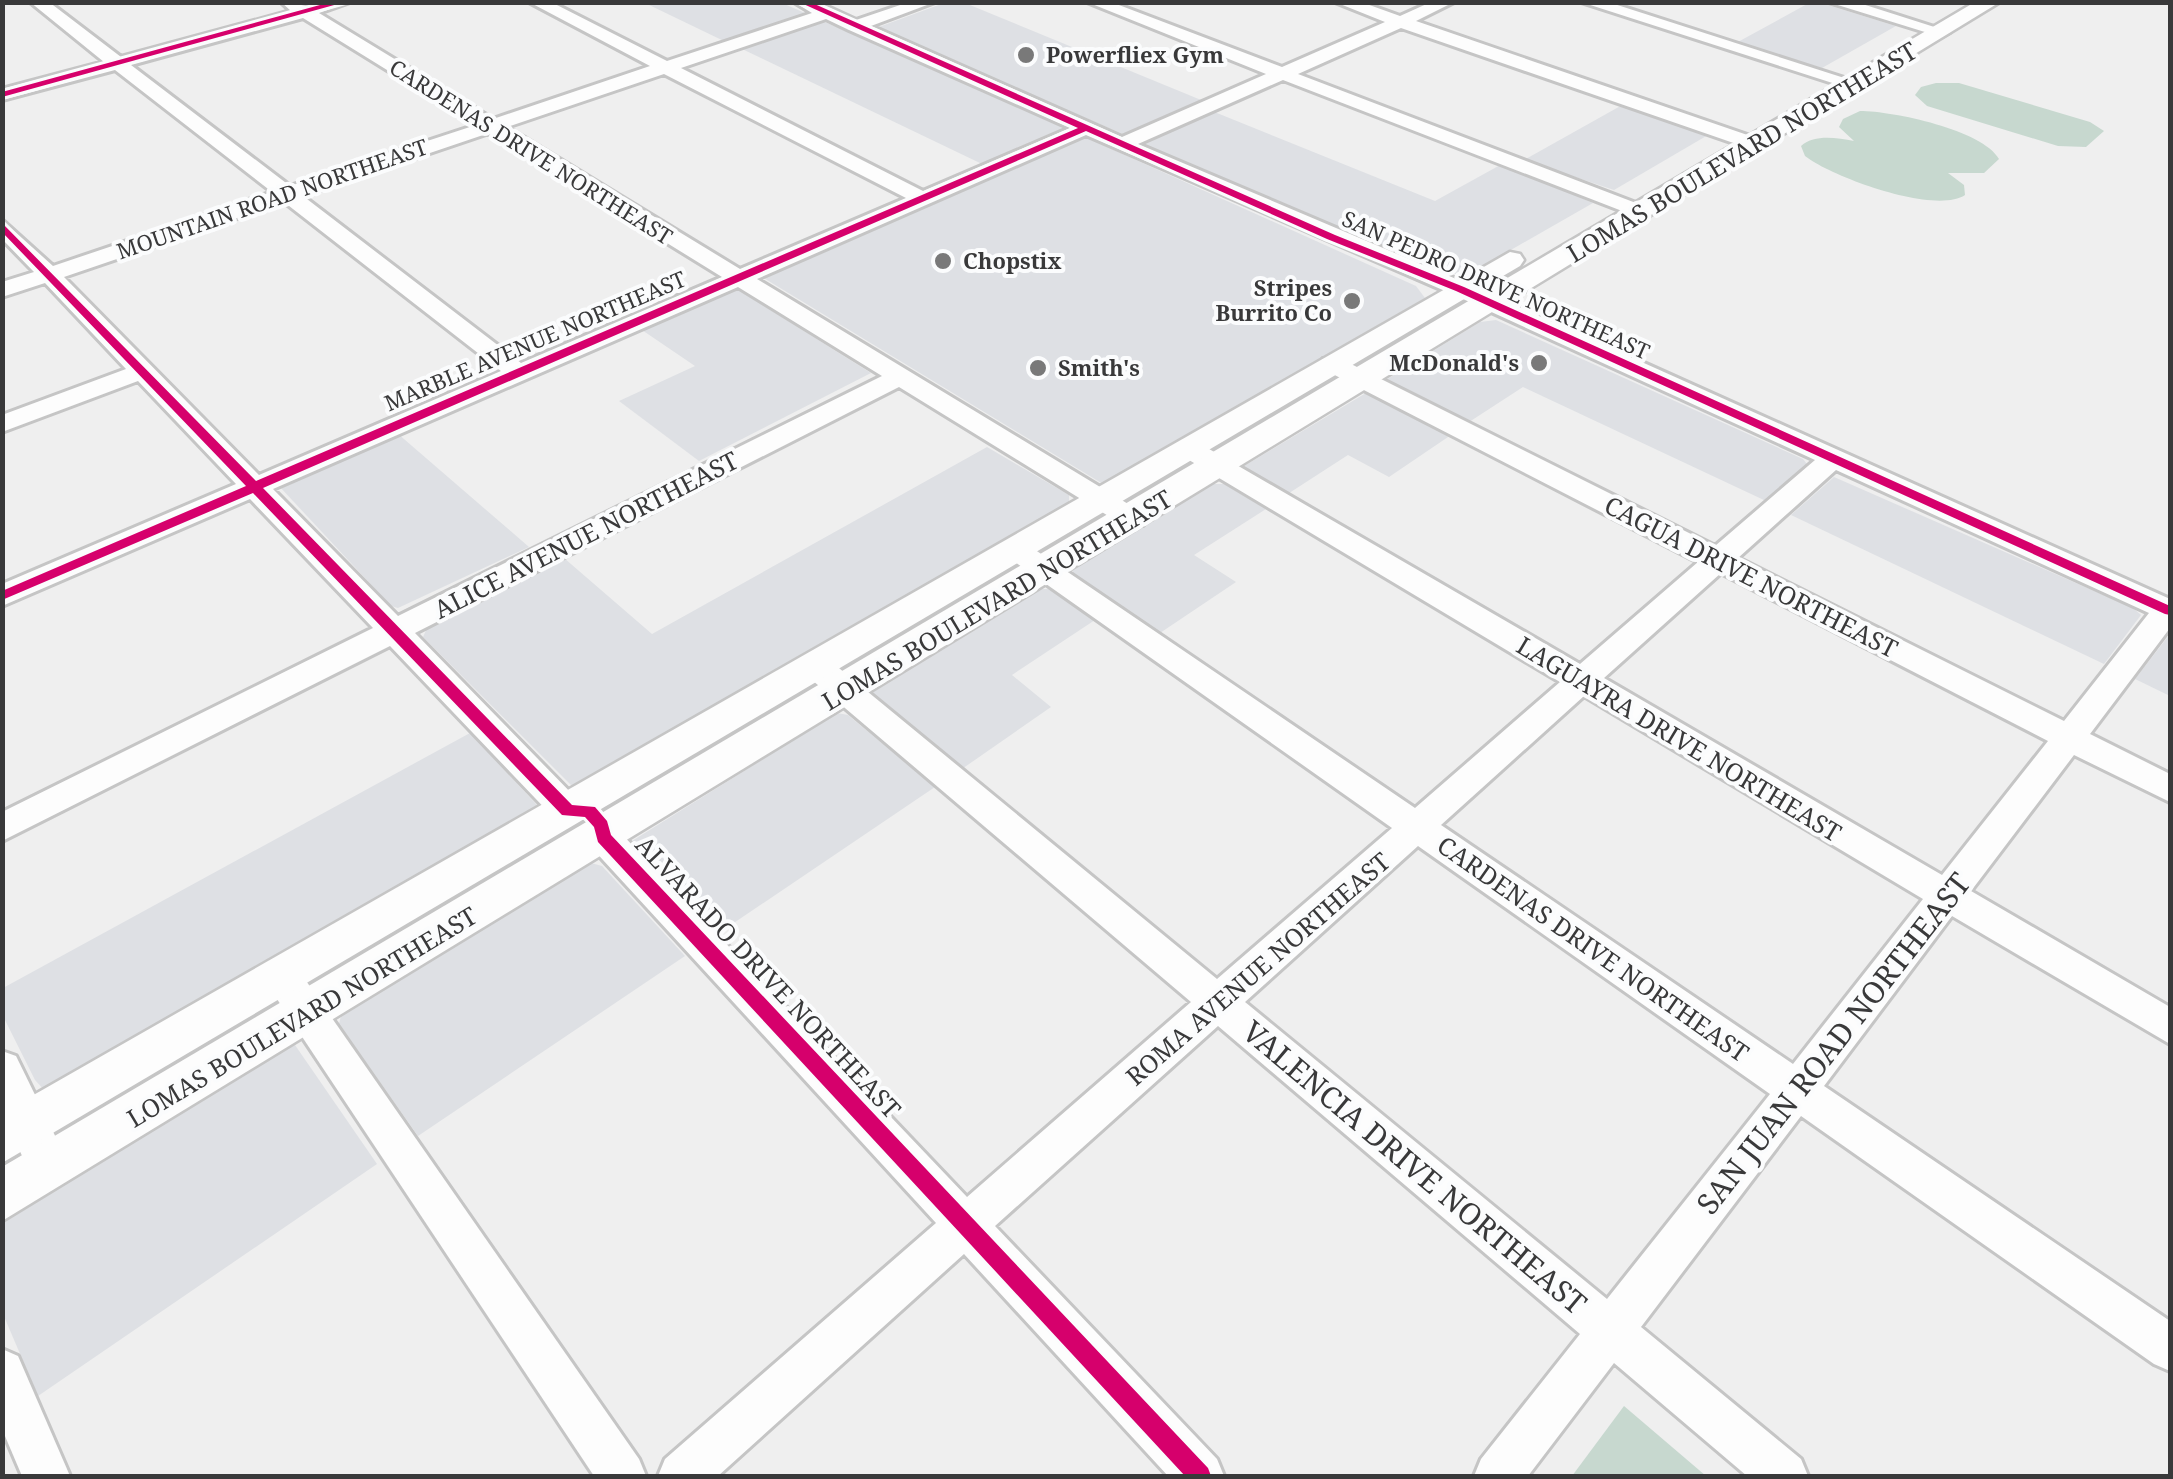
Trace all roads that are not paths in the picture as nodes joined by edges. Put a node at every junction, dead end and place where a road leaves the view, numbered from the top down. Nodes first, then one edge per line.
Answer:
1 (38, 2) edge
2 (342, 2) edge
3 (537, 2) edge
4 (802, 2) edge
5 (927, 2) edge
6 (1095, 2) edge
7 (1344, 2) edge
8 (1446, 2) edge
9 (1589, 2) edge
10 (1836, 2) edge
11 (1950, 2) edge
12 (1990, 2) edge
13 (297, 8) edge
14 (827, 13) junction
15 (1402, 22) junction
16 (1913, 24) junction
17 (856, 26) junction
18 (1941, 32) junction
19 (119, 63) junction
20 (668, 68) junction
21 (1282, 74) junction
22 (1825, 76) junction
23 (1854, 84) junction
24 (2, 95) edge
25 (489, 127) junction
26 (1086, 128) junction
27 (1725, 133) junction
28 (1122, 144) junction
29 (1755, 144) junction
30 (289, 193) junction
31 (922, 198) junction
32 (1611, 200) junction
33 (1642, 212) junction
34 (1578, 220) dead end
35 (2, 226) edge
36 (1546, 239) dead end
37 (51, 274) junction
38 (738, 279) junction
39 (1460, 289) junction
40 (2, 290) edge
41 (1490, 304) junction
42 (142, 371) junction
43 (518, 372) junction
44 (1348, 372) junction
45 (900, 376) junction
46 (2, 424) edge
47 (1204, 457) junction
48 (1832, 458) junction
49 (255, 487) junction
50 (1117, 508) junction
51 (1031, 560) junction
52 (1717, 561) junction
53 (2, 596) edge
54 (2169, 610) edge
55 (395, 631) junction
56 (831, 678) junction
57 (1580, 681) junction
58 (2070, 738) junction
59 (2170, 790) edge
60 (568, 810) junction
61 (2, 828) edge
62 (1419, 828) junction
63 (604, 838) junction
64 (1948, 898) junction
65 (282, 976) junction
66 (1216, 1005) junction
67 (307, 1014) junction
68 (2170, 1026) edge
69 (2, 1068) edge
70 (1796, 1090) junction
71 (17, 1132) edge
72 (49, 1168) junction
73 (2, 1196) edge
74 (967, 1226) junction
75 (1613, 1333) junction
76 (2170, 1348) edge
77 (2, 1372) edge
78 (46, 1476) edge
79 (622, 1476) edge
80 (682, 1476) edge
81 (1200, 1476) edge
82 (1498, 1476) edge
83 (1784, 1476) edge

1 - 19 street
2 - 13 street
3 - 20 street
4 - 14 street, SAN PEDRO DRIVE NORTHEAST
5 - 17 street
6 - 21 street
7 - 15 street
8 - 15 street
9 - 22 street
10 - 16 street
11 - 16 main road, LOMAS BOULEVARD NORTHEAST
12 - 18 main road, LOMAS BOULEVARD NORTHEAST
13 - 19 street
13 - 25 street, CARDENAS DRIVE NORTHEAST
14 - 17 street, SAN PEDRO DRIVE NORTHEAST
14 - 20 street, MOUNTAIN ROAD NORTHEAST
15 - 21 street
15 - 27 street
16 - 18 street
16 - 22 main road, LOMAS BOULEVARD NORTHEAST
17 - 26 street, SAN PEDRO DRIVE NORTHEAST
18 - 23 main road, LOMAS BOULEVARD NORTHEAST
19 - 24 street
19 - 30 street
20 - 25 street, MOUNTAIN ROAD NORTHEAST
20 - 31 street
21 - 28 street
21 - 32 street
22 - 23 street
22 - 27 main road, LOMAS BOULEVARD NORTHEAST
23 - 29 main road, LOMAS BOULEVARD NORTHEAST
25 - 30 street, MOUNTAIN ROAD NORTHEAST
25 - 38 street, CARDENAS DRIVE NORTHEAST
26 - 28 street, SAN PEDRO DRIVE NORTHEAST
26 - 31 street, MARBLE AVENUE NORTHEAST
27 - 29 street
27 - 32 main road, LOMAS BOULEVARD NORTHEAST
28 - 39 street, SAN PEDRO DRIVE NORTHEAST
29 - 33 main road, LOMAS BOULEVARD NORTHEAST
30 - 37 street, MOUNTAIN ROAD NORTHEAST
30 - 43 street
31 - 38 street, MARBLE AVENUE NORTHEAST
32 - 33 street
32 - 34 main road, LOMAS BOULEVARD NORTHEAST
33 - 41 main road, LOMAS BOULEVARD NORTHEAST
35 - 37 street
36 - 39 main road, LOMAS BOULEVARD NORTHEAST
37 - 40 street, MOUNTAIN ROAD NORTHEAST
37 - 42 street
38 - 43 street, MARBLE AVENUE NORTHEAST
38 - 45 street, CARDENAS DRIVE NORTHEAST
39 - 41 street, SAN PEDRO DRIVE NORTHEAST
39 - 44 main road, LOMAS BOULEVARD NORTHEAST
41 - 44 main road, LOMAS BOULEVARD NORTHEAST
41 - 48 street, SAN PEDRO DRIVE NORTHEAST
42 - 46 street
42 - 49 street
43 - 49 street, MARBLE AVENUE NORTHEAST
44 - 47 main road, LOMAS BOULEVARD NORTHEAST
44 - 52 street, CAGUA DRIVE NORTHEAST
45 - 50 street, CARDENAS DRIVE NORTHEAST
45 - 55 street, ALICE AVENUE NORTHEAST
47 - 50 main road, LOMAS BOULEVARD NORTHEAST
47 - 57 street, LAGUAYRA DRIVE NORTHEAST
48 - 52 street, ROMA AVENUE NORTHEAST
48 - 54 street, SAN PEDRO DRIVE NORTHEAST
49 - 53 street, MARBLE AVENUE NORTHEAST
49 - 55 street
50 - 51 main road, LOMAS BOULEVARD NORTHEAST
51 - 56 main road, LOMAS BOULEVARD NORTHEAST
51 - 62 street, CARDENAS DRIVE NORTHEAST
52 - 57 street, ROMA AVENUE NORTHEAST
52 - 58 street, CAGUA DRIVE NORTHEAST
54 - 58 street, SAN JUAN ROAD NORTHEAST
55 - 60 street
55 - 61 street, ALICE AVENUE NORTHEAST
56 - 60 main road, LOMAS BOULEVARD NORTHEAST
56 - 63 main road, LOMAS BOULEVARD NORTHEAST
56 - 66 street, VALENCIA DRIVE NORTHEAST
57 - 62 street, ROMA AVENUE NORTHEAST
57 - 64 street, LAGUAYRA DRIVE NORTHEAST
58 - 59 street, CAGUA DRIVE NORTHEAST
58 - 64 street, SAN JUAN ROAD NORTHEAST
60 - 65 main road, LOMAS BOULEVARD NORTHEAST
62 - 66 street, ROMA AVENUE NORTHEAST
62 - 70 street, CARDENAS DRIVE NORTHEAST
63 - 67 main road, LOMAS BOULEVARD NORTHEAST
63 - 74 street, ALVARADO DRIVE NORTHEAST
64 - 68 street, LAGUAYRA DRIVE NORTHEAST
64 - 70 street, SAN JUAN ROAD NORTHEAST
65 - 67 street
65 - 71 main road, LOMAS BOULEVARD NORTHEAST
66 - 74 street, ROMA AVENUE NORTHEAST
66 - 75 street, VALENCIA DRIVE NORTHEAST
67 - 72 main road, LOMAS BOULEVARD NORTHEAST
67 - 79 street
69 - 71 street
70 - 75 street, SAN JUAN ROAD NORTHEAST
70 - 76 street, CARDENAS DRIVE NORTHEAST
71 - 72 street
72 - 73 main road, LOMAS BOULEVARD NORTHEAST
74 - 80 street, ROMA AVENUE NORTHEAST
74 - 81 street, ALVARADO DRIVE NORTHEAST
75 - 82 street, SAN JUAN ROAD NORTHEAST
75 - 83 street, VALENCIA DRIVE NORTHEAST
77 - 78 street

